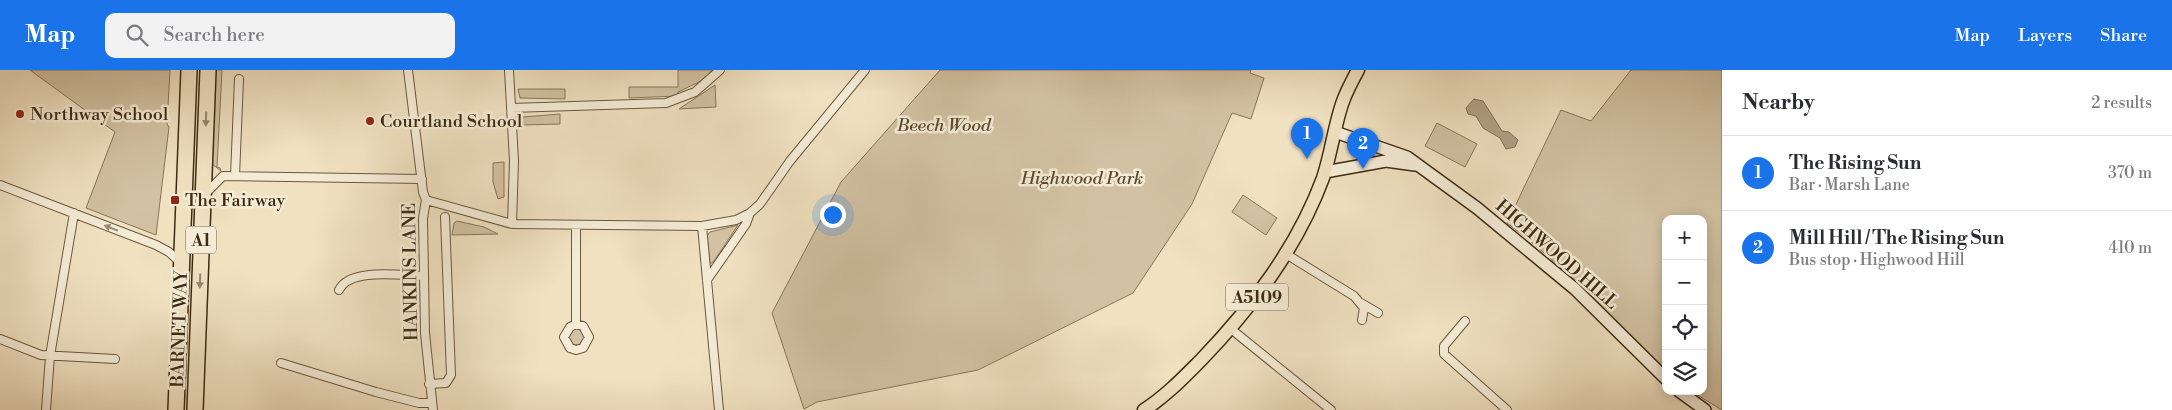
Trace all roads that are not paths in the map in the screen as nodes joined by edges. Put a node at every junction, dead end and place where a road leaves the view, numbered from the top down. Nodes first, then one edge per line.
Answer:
1 (188, 70) edge
2 (208, 70) edge
3 (408, 70) edge
4 (509, 70) edge
5 (720, 70) edge
6 (865, 70) edge
7 (1358, 70) edge
8 (239, 79) dead end
9 (511, 108) junction
10 (1335, 132) junction
11 (1330, 155) junction
12 (1416, 165) junction
13 (1348, 166) junction
14 (1325, 172) junction
15 (235, 176) junction
16 (422, 179) junction
17 (0, 185) edge
18 (203, 196) junction
19 (426, 200) junction
20 (74, 213) junction
21 (750, 213) junction
22 (446, 217) dead end
23 (512, 224) junction
24 (576, 225) junction
25 (702, 226) junction
26 (1286, 254) junction
27 (181, 263) junction
28 (424, 276) junction
29 (707, 280) junction
30 (339, 290) dead end
31 (1361, 303) junction
32 (1378, 313) dead end
33 (1362, 320) dead end
34 (1465, 321) dead end
35 (576, 324) dead end
36 (1231, 329) junction
37 (0, 340) edge
38 (50, 356) junction
39 (115, 360) dead end
40 (280, 364) dead end
41 (1662, 375) edge
42 (429, 384) junction
43 (1684, 395) edge
44 (433, 406) edge
45 (1327, 409) edge
46 (46, 410) edge
47 (176, 410) edge
48 (195, 410) edge
49 (719, 410) edge
50 (1144, 410) edge
51 (1507, 410) edge
52 (1705, 410) edge

1 - 27 highway, BARNET WAY / A1
2 -> 18 highway, BARNET WAY / A1
3 - 16 street, HANKINS LANE
4 - 9 street
5 - 9 street
6 - 21 street
7 - 10 main road, A5109
8 - 15 street
9 - 23 street
10 - 11 main road, A5109
10 - 12 main road, HIGHWOOD HILL
11 - 13 main road
11 - 14 main road, A5109
12 - 13 main road, HIGHWOOD HILL
12 - 41 main road, HIGHWOOD HILL
13 - 14 main road, HIGHWOOD HILL
14 - 26 main road, A5109
15 - 16 street
15 - 18 street
16 - 19 street, HANKINS LANE
17 - 20 street
18 -> 48 highway, BARNET WAY / A1
19 - 23 street
19 - 28 street, HANKINS LANE
27 -> 20 street
20 - 38 street
21 - 25 street
21 - 29 street
22 - 42 street, HANKINS LANE
23 - 24 street
24 - 25 street
24 - 35 street
25 - 29 street
26 - 31 street
26 - 36 main road, A5109
27 - 47 highway, BARNET WAY / A1
28 - 30 street
28 - 42 street, HANKINS LANE
29 - 49 street
31 - 32 street
31 - 33 street
34 - 51 street
36 - 45 street
36 - 50 main road, A5109
37 - 38 street
38 - 39 street
38 - 46 street
40 - 44 street
42 - 44 street, HANKINS LANE
43 - 52 main road

